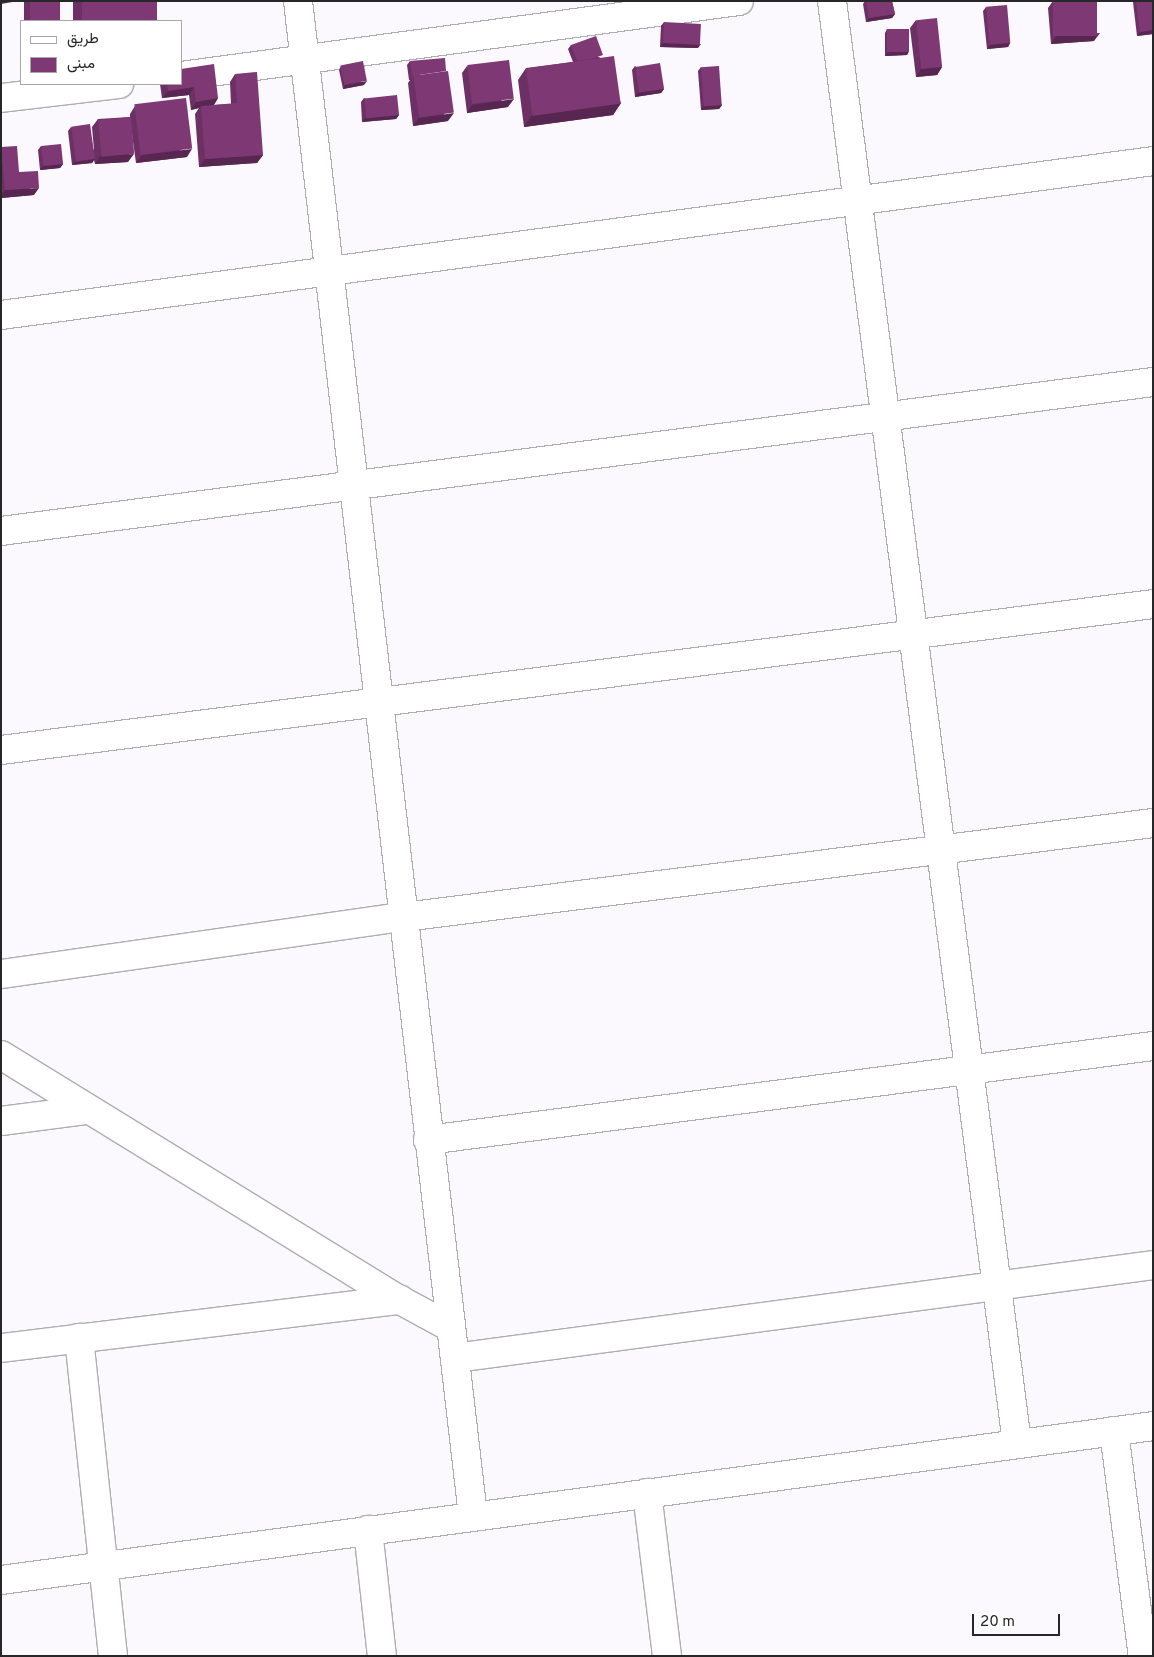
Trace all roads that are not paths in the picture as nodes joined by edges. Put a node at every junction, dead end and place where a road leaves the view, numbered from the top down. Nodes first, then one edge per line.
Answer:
1 (298, 1) edge
2 (739, 1) edge
3 (832, 1) edge
4 (307, 61) junction
5 (182, 76) edge
6 (111, 85) edge
7 (1, 98) edge
8 (1153, 161) edge
9 (857, 199) junction
10 (330, 273) junction
11 (1, 315) edge
12 (1153, 382) edge
13 (885, 415) junction
14 (355, 488) junction
15 (1, 531) edge
16 (1153, 604) edge
17 (913, 634) junction
18 (380, 703) junction
19 (1, 750) edge
20 (1153, 823) edge
21 (940, 849) junction
22 (404, 917) junction
23 (1, 974) edge
24 (1153, 1046) edge
25 (1, 1055) edge
26 (969, 1071) junction
27 (86, 1110) junction
28 (1, 1121) edge
29 (428, 1140) junction
30 (1153, 1265) edge
31 (996, 1286) junction
32 (400, 1300) junction
33 (450, 1327) junction
34 (79, 1338) junction
35 (1, 1348) edge
36 (455, 1358) junction
37 (1153, 1426) edge
38 (1114, 1431) junction
39 (1017, 1444) junction
40 (647, 1493) junction
41 (473, 1516) junction
42 (368, 1530) junction
43 (103, 1567) junction
44 (1, 1580) edge
45 (113, 1656) edge
46 (382, 1656) edge
47 (668, 1656) edge
48 (1143, 1656) edge

1 - 4 street
2 - 4 street
3 - 9 street
4 - 5 street
4 - 10 street
6 - 7 street
8 - 9 street
9 - 10 street
9 - 13 street
10 - 11 street
10 - 14 street
12 - 13 street
13 - 14 street
13 - 17 street
14 - 15 street
14 - 18 street
16 - 17 street
17 - 18 street
17 - 21 street
18 - 19 street
18 - 22 street
20 - 21 street
21 - 22 street
21 - 26 street
22 - 23 street
22 - 29 street
24 - 26 street
25 - 27 street
26 - 29 street
26 - 31 street
27 - 28 street
27 - 32 street
29 - 33 street
30 - 31 street
31 - 36 street
31 - 39 street
32 - 33 street
32 - 34 street
33 - 36 street
34 - 35 street
34 - 43 street
36 - 41 street
37 - 38 street
38 - 39 street
38 - 48 street
39 - 40 street
40 - 41 street
40 - 47 street
41 - 42 street
42 - 43 street
42 - 46 street
43 - 44 street
43 - 45 street

